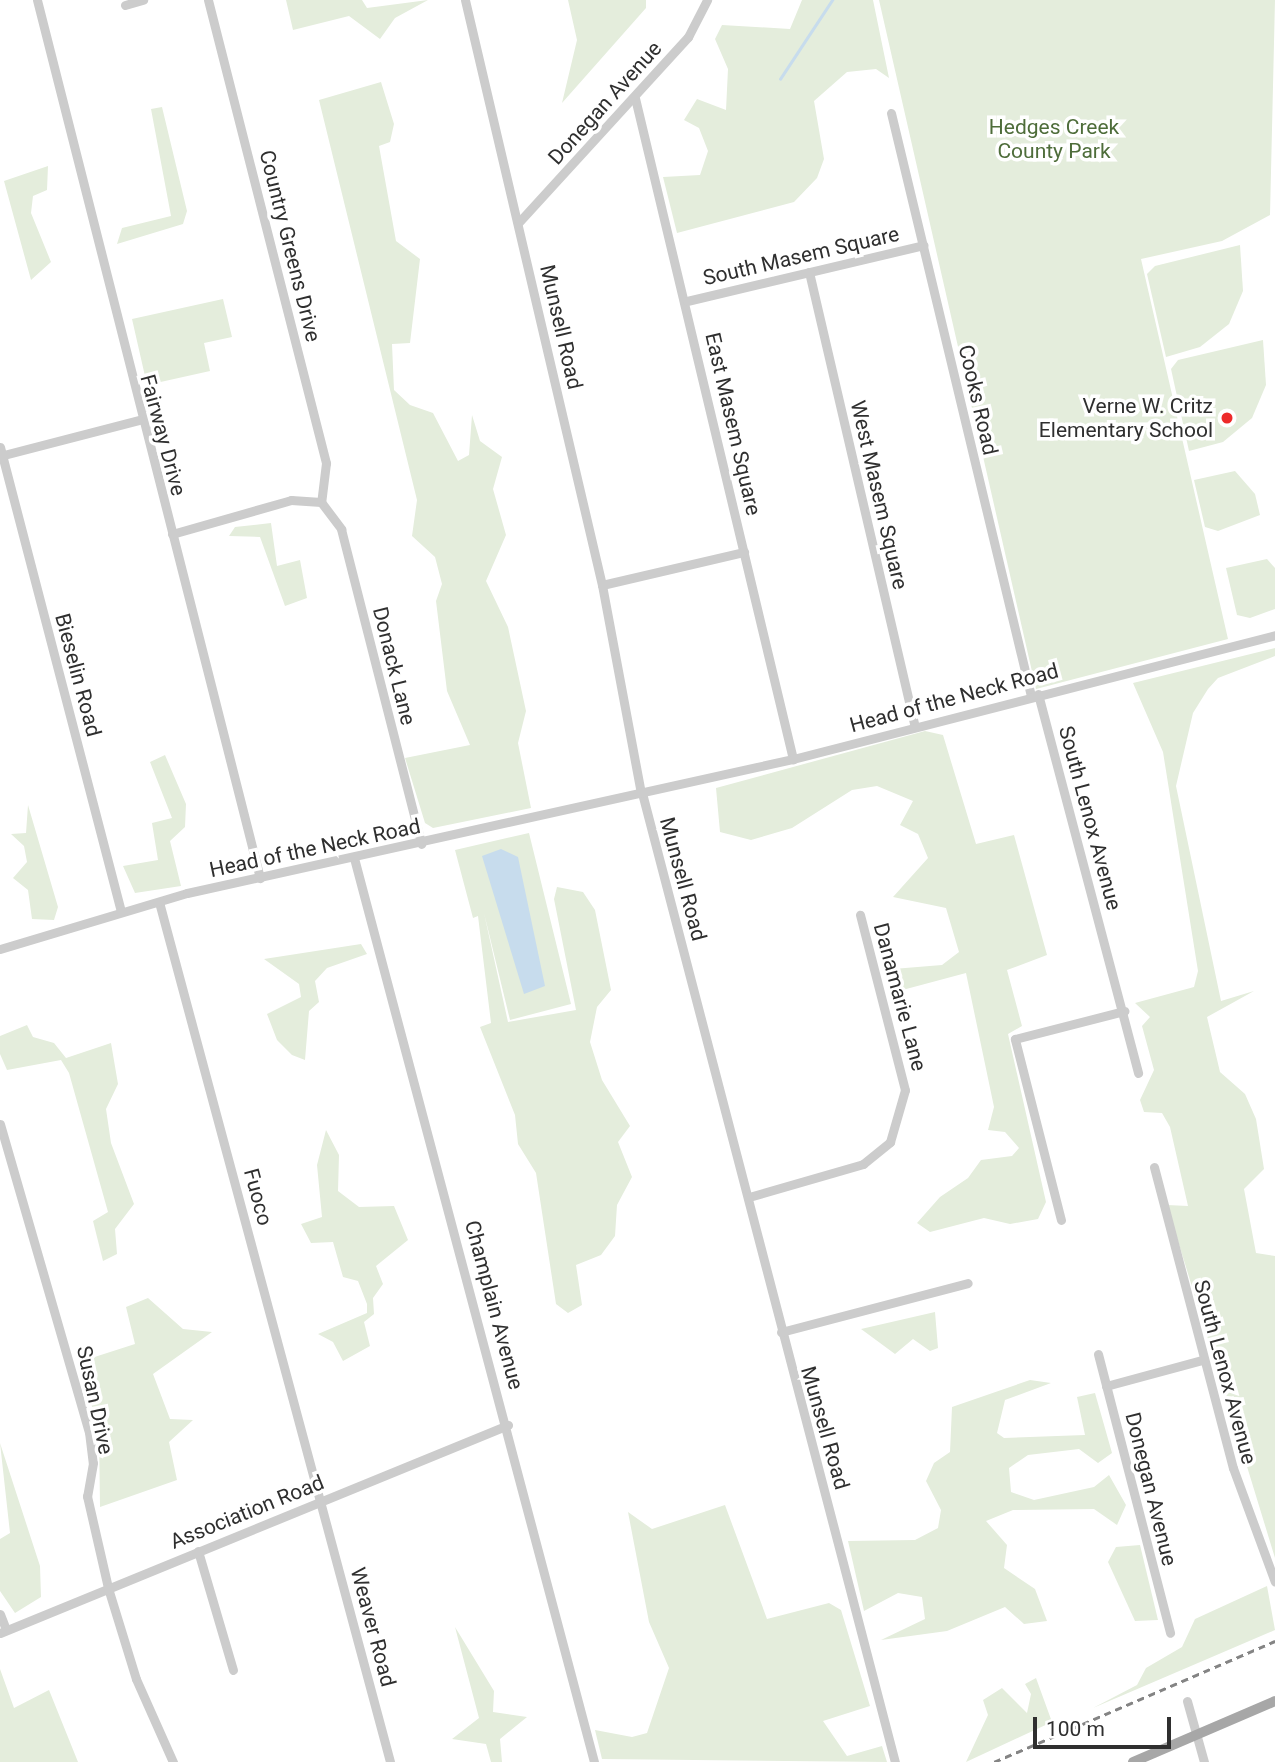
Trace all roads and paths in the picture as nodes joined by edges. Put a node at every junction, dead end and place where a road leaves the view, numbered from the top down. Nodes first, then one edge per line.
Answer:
1 (37, 0) edge
2 (143, 0) edge
3 (208, 0) edge
4 (465, 0) edge
5 (708, 0) edge
6 (125, 5) dead end
7 (635, 98) junction
8 (891, 113) dead end
9 (519, 222) junction
10 (923, 246) junction
11 (809, 272) junction
12 (687, 301) junction
13 (139, 420) junction
14 (1, 453) edge
15 (321, 502) junction
16 (172, 534) junction
17 (744, 552) junction
18 (602, 585) junction
19 (1275, 635) edge
20 (1034, 695) junction
21 (915, 726) junction
22 (793, 759) junction
23 (641, 793) junction
24 (421, 844) junction
25 (354, 858) junction
26 (260, 878) junction
27 (159, 902) junction
28 (121, 911) junction
29 (860, 915) dead end
30 (0, 949) edge
31 (1124, 1011) junction
32 (1138, 1073) dead end
33 (0, 1124) edge
34 (1154, 1167) dead end
35 (749, 1197) junction
36 (1060, 1220) dead end
37 (968, 1283) dead end
38 (780, 1332) junction
39 (1098, 1354) dead end
40 (1202, 1360) junction
41 (1106, 1386) junction
42 (508, 1425) junction
43 (322, 1500) junction
44 (198, 1551) junction
45 (1275, 1582) edge
46 (108, 1588) junction
47 (0, 1614) edge
48 (3, 1631) edge
49 (1170, 1633) dead end
50 (233, 1670) dead end
51 (1187, 1700) dead end
52 (1275, 1701) edge
53 (1197, 1735) junction
54 (173, 1762) edge
55 (390, 1762) edge
56 (594, 1762) edge
57 (895, 1762) edge
58 (1133, 1762) edge
59 (1204, 1762) edge

1 - 13 street, Fairway Drive
2 - 6 street
3 - 15 street, Country Greens Drive
4 - 9 street, Munsell Road
5 - 7 street, Donegan Avenue
7 - 9 street, Donegan Avenue
7 - 12 street, East Masem Square
8 - 10 street, Cooks Road
9 - 18 street, Munsell Road
10 - 11 street, South Masem Square
10 - 20 street, Cooks Road
11 - 12 street, South Masem Square
11 - 21 street, West Masem Square
12 - 17 street, East Masem Square
13 - 14 street
13 - 16 street, Fairway Drive
14 - 28 street, Bieselin Road
15 - 16 street
15 - 24 street, Donack Lane
16 - 26 street, Fairway Drive
17 - 18 street
17 - 22 street, East Masem Square
18 - 23 street, Munsell Road
19 - 20 street, Head of the Neck Road
20 - 21 street, Head of the Neck Road
20 - 31 street, South Lenox Avenue
21 - 22 street, Head of the Neck Road
22 - 23 street, Head of the Neck Road
23 - 24 street, Head of the Neck Road
23 - 35 street, Munsell Road
24 - 25 street, Head of the Neck Road
25 - 26 street, Head of the Neck Road
25 - 42 street, Champlain Avenue
26 - 27 street, Head of the Neck Road
27 - 28 street, Head of the Neck Road
27 - 43 street, Fuoco
28 - 30 street, Head of the Neck Road
29 - 35 street, Danamarie Lane
31 - 32 street, South Lenox Avenue
31 - 36 street
33 - 46 street, Susan Drive
34 - 40 street, South Lenox Avenue
35 - 38 street, Munsell Road
37 - 38 street
38 - 57 street, Munsell Road
39 - 41 street, Donegan Avenue
40 - 41 street
40 - 45 street, South Lenox Avenue
41 - 49 street, Donegan Avenue
42 - 43 street, Association Road
42 - 56 street, Champlain Avenue
43 - 44 street, Association Road
43 - 55 street, Weaver Road
44 - 46 street, Association Road
44 - 50 street
46 - 48 street, Association Road
46 - 54 street, Susan Drive
47 - 48 street
51 - 53 street
52 - 53 main road
53 - 58 main road
53 - 59 street

